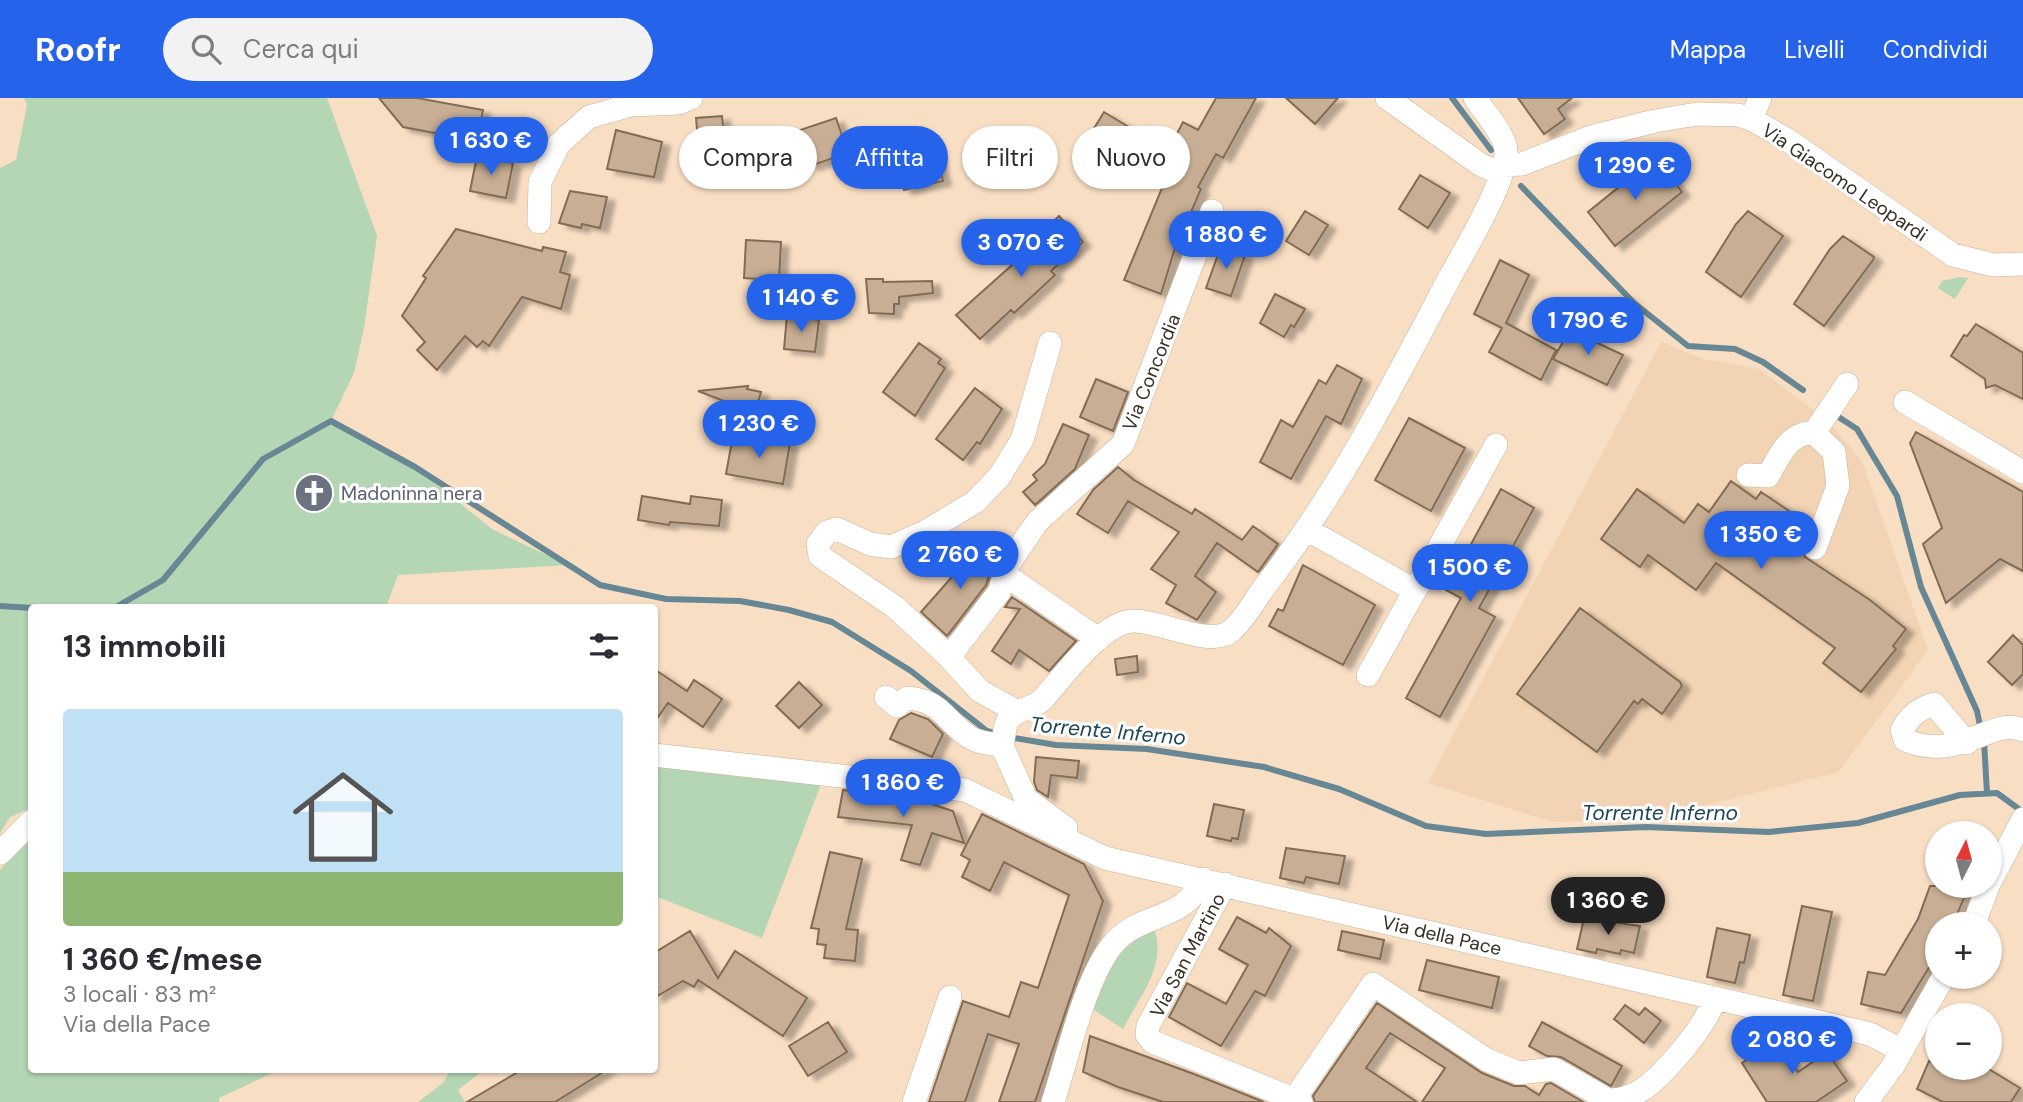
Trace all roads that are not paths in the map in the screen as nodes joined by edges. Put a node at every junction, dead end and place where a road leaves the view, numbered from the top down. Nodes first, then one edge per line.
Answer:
1 (691, 98) edge
2 (1387, 98) edge
3 (1475, 98) edge
4 (1756, 108) edge
5 (1502, 169) junction
6 (1212, 211) dead end
7 (539, 222) dead end
8 (2023, 264) edge
9 (1050, 343) dead end
10 (1847, 384) dead end
11 (1905, 402) dead end
12 (1814, 433) junction
13 (1496, 445) dead end
14 (2023, 472) edge
15 (1748, 475) dead end
16 (1308, 530) junction
17 (1815, 548) dead end
18 (1007, 576) junction
19 (1414, 590) junction
20 (1098, 639) junction
21 (949, 657) junction
22 (1368, 675) dead end
23 (886, 697) dead end
24 (1007, 730) junction
25 (2023, 730) edge
26 (1971, 741) dead end
27 (658, 755) edge
28 (28, 825) edge
29 (2018, 827) edge
30 (1083, 845) junction
31 (0, 853) edge
32 (2002, 858) edge
33 (1214, 881) junction
34 (1937, 989) edge
35 (950, 997) dead end
36 (1714, 999) junction
37 (1902, 1050) junction
38 (1298, 1100) edge
39 (914, 1102) edge
40 (1053, 1102) edge
41 (1866, 1102) edge

1 - 7 street
2 - 5 street
3 - 5 street
4 - 5 street, Via Giacomo Leopardi
4 - 8 street, Via Giacomo Leopardi
5 - 16 street
6 - 18 street, Via Concordia
9 - 21 street
10 - 12 street
11 - 14 street
12 - 15 street
12 - 17 street
13 - 19 street
16 - 19 street
16 - 20 street
18 - 20 street
18 - 21 street, Via Concordia
19 - 22 street
20 - 24 street
21 - 24 street
23 - 24 street
24 - 30 street
25 - 26 street
27 - 30 street, Via San Martino
28 - 31 street
29 - 32 street
30 - 33 street, Via San Martino
33 - 36 street, Via della Pace
33 - 38 street, Via San Martino
33 - 40 street
34 - 37 street
35 - 39 street
36 - 37 street, Via della Pace
36 - 38 street, Via San Martino
37 - 41 street

